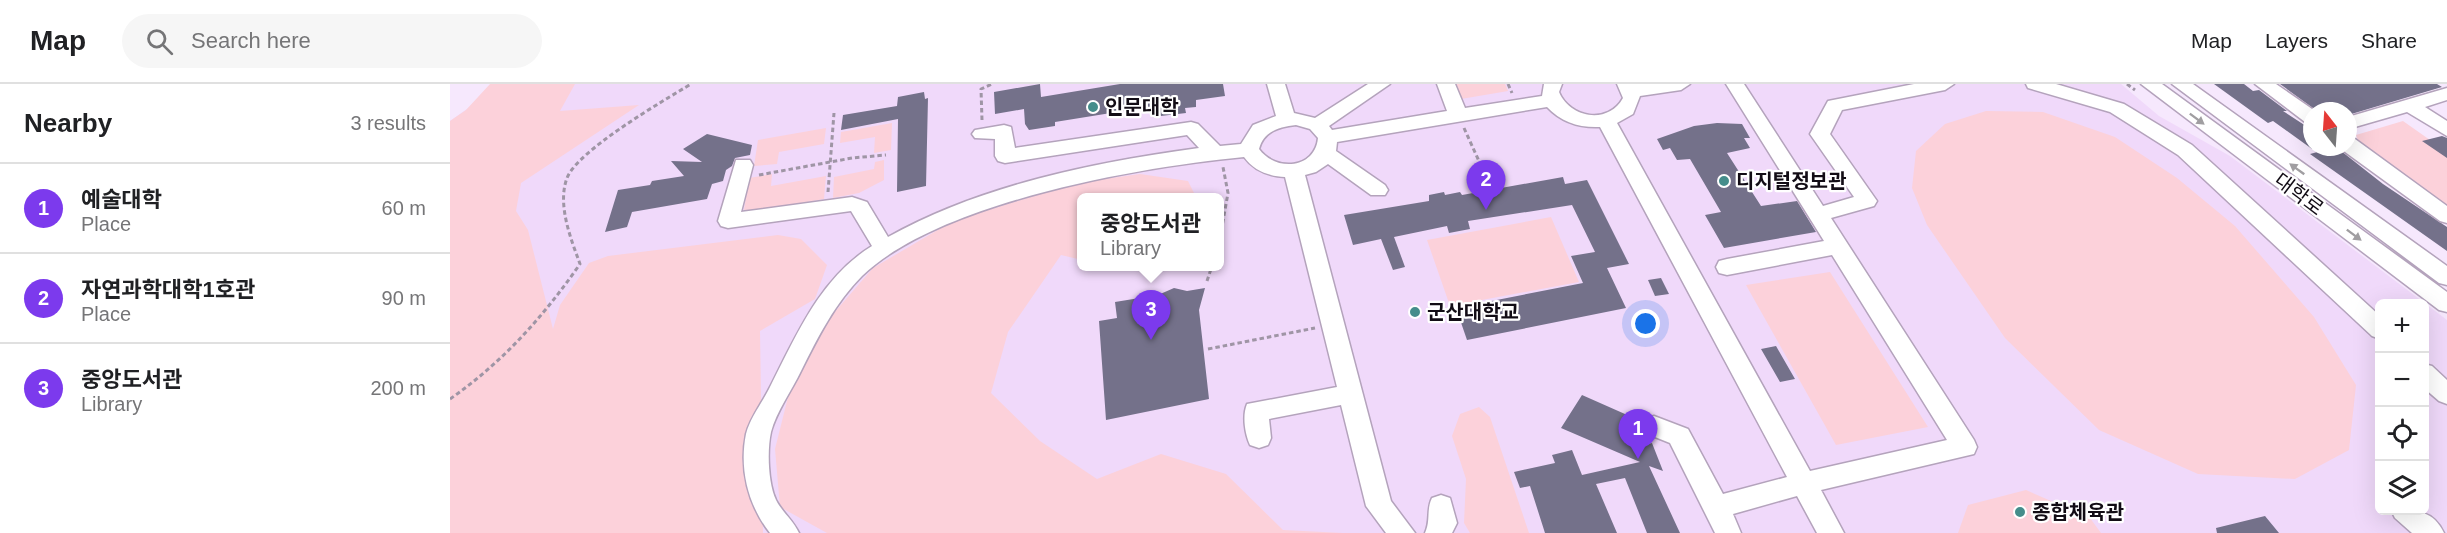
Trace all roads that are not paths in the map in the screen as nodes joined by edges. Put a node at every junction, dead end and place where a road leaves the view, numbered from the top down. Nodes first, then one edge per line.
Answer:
1 (1276, 84) edge
2 (1381, 84) edge
3 (1446, 84) edge
4 (1681, 84) edge
5 (1735, 84) edge
6 (1945, 84) edge
7 (2035, 84) edge
8 (2151, 84) edge
9 (2181, 84) edge
10 (2264, 84) edge
11 (1628, 88) edge
12 (1552, 92) edge
13 (2447, 94) edge
14 (2410, 105) junction
15 (2303, 112) edge
16 (1458, 115) junction
17 (1286, 119) junction
18 (1606, 120) junction
19 (2357, 120) edge
20 (2447, 130) edge
21 (982, 134) road end
22 (1324, 138) junction
23 (1249, 150) junction
24 (2357, 151) edge
25 (1215, 153) junction
26 (1294, 171) junction
27 (741, 172) road end
28 (1378, 190) dead end
29 (1819, 214) junction
30 (2447, 216) edge
31 (1839, 246) junction
32 (884, 248) junction
33 (1727, 267) dead end
34 (2447, 277) edge
35 (2447, 304) edge
36 (2375, 326) edge
37 (2429, 378) edge
38 (1350, 394) junction
39 (2447, 394) edge
40 (1654, 426) dead end
41 (1259, 438) dead end
42 (1804, 483) junction
43 (1441, 506) dead end
44 (1717, 507) junction
45 (2410, 515) edge
46 (786, 533) edge
47 (1402, 533) edge
48 (1438, 533) edge
49 (1728, 533) edge
50 (1831, 533) edge
51 (2431, 533) edge

1 - 17 street
2 - 22 street
3 - 16 street
4 - 11 street
5 - 29 street
6 - 29 street
7 - 36 street
8 -> 35 street, 대학로
34 -> 9 street, 대학로
10 - 15 street
11 - 18 street
12 - 16 street
12 - 18 street
13 - 14 street
14 - 19 street
14 - 20 street
16 - 22 street
17 - 22 street
17 - 23 street
18 - 42 street
21 - 25 street
22 - 26 street
22 - 28 street
23 - 25 street
23 - 26 street
24 - 30 street
25 - 32 street
26 - 38 street
27 - 32 street
29 - 31 street
31 - 33 street
31 - 42 street
32 - 46 street
37 - 39 street
38 - 41 street
38 - 47 street
40 - 44 street
42 - 44 street
42 - 50 street
43 - 48 street
44 - 49 street
45 - 51 street

